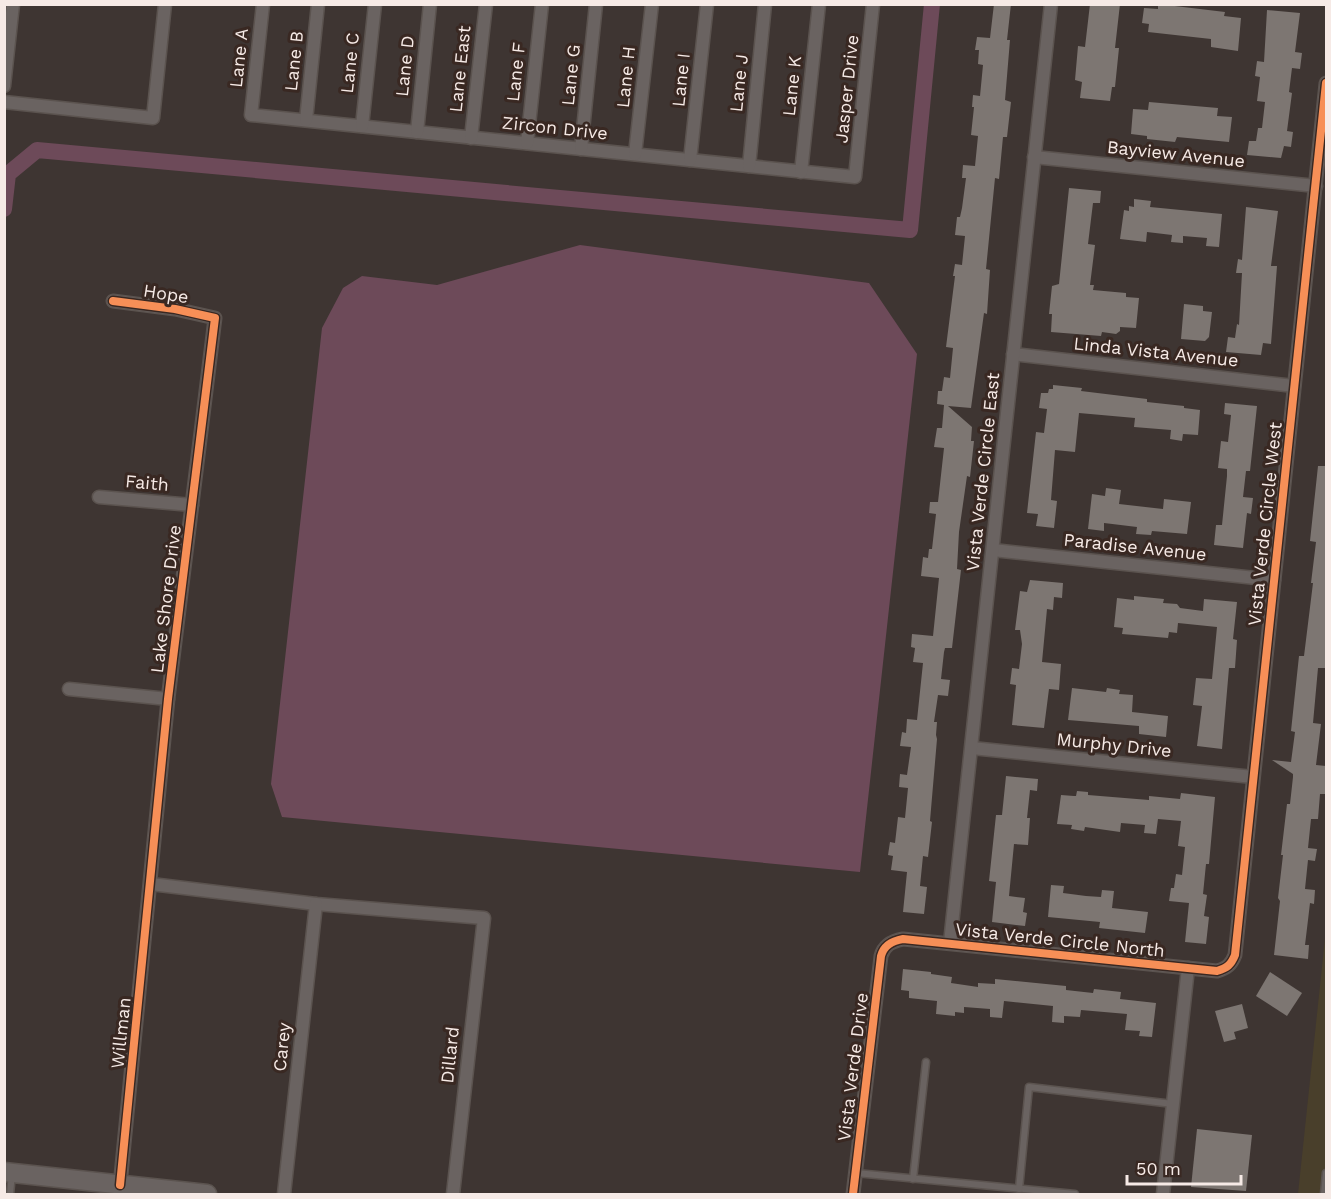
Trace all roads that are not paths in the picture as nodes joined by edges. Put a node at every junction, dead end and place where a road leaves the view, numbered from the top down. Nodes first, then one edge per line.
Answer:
1 (13, 4) edge
2 (165, 4) edge
3 (263, 4) edge
4 (318, 4) edge
5 (375, 4) edge
6 (430, 4) edge
7 (486, 4) edge
8 (542, 4) edge
9 (596, 4) edge
10 (652, 4) edge
11 (707, 4) edge
12 (765, 4) edge
13 (819, 4) edge
14 (873, 4) edge
15 (1051, 4) edge
16 (1326, 83) edge
17 (4, 87) edge
18 (4, 102) edge
19 (251, 115) joint
20 (306, 120) junction
21 (362, 126) junction
22 (417, 132) junction
23 (471, 138) junction
24 (527, 143) junction
25 (581, 149) junction
26 (635, 154) junction
27 (1034, 157) junction
28 (690, 160) junction
29 (749, 166) junction
30 (801, 172) junction
31 (855, 177) joint
32 (1316, 186) junction
33 (112, 301) dead end
34 (214, 318) joint
35 (1013, 354) junction
36 (1294, 386) junction
37 (99, 497) dead end
38 (192, 505) junction
39 (993, 550) junction
40 (1274, 580) junction
41 (69, 689) dead end
42 (168, 699) junction
43 (972, 748) junction
44 (1252, 777) junction
45 (151, 884) junction
46 (316, 904) junction
47 (950, 944) junction
48 (888, 945) joint
49 (1229, 966) joint
50 (1188, 968) junction
51 (926, 1062) dead end
52 (1173, 1104) junction
53 (8, 1173) edge
54 (855, 1173) junction
55 (1326, 1173) edge
56 (913, 1179) junction
57 (120, 1185) junction
58 (97, 1189) edge
59 (1019, 1189) junction
60 (10, 1194) edge
61 (207, 1194) edge
62 (284, 1194) edge
63 (453, 1194) edge
64 (853, 1194) edge
65 (1075, 1194) edge
66 (1163, 1194) edge
67 (1324, 1194) edge

1 - 17 street
2 - 18 street
3 - 19 street, Lane A
4 - 20 street, Lane B
5 - 21 street, Lane C
6 - 22 street, Lane D
7 - 23 street, Lane East
8 - 24 street, Lane F
9 - 25 street, Lane G
10 - 26 street, Lane H
11 - 28 street, Lane I
12 - 29 street, Lane J
13 - 30 street, Lane K
14 - 31 street, Jasper Drive
15 - 27 street, Vista Verde Circle East
16 - 32 street, Vista Verde Circle West
19 - 20 street, Zircon Drive
20 - 21 street, Zircon Drive
21 - 22 street, Zircon Drive
22 - 23 street, Zircon Drive
23 - 24 street, Zircon Drive
24 - 25 street, Zircon Drive
25 - 26 street, Zircon Drive
26 - 28 street, Zircon Drive
27 - 32 street, Bayview Avenue
27 - 35 street, Vista Verde Circle East
28 - 29 street, Zircon Drive
29 - 30 street, Zircon Drive
30 - 31 street, Zircon Drive
32 - 36 street, Vista Verde Circle West
33 - 34 street, Hope
34 - 38 street, Lake Shore Drive
35 - 36 street, Linda Vista Avenue
35 - 39 street, Vista Verde Circle East
36 - 40 street, Vista Verde Circle West
37 - 38 street, Faith
38 - 42 street, Lake Shore Drive
39 - 40 street, Paradise Avenue
39 - 43 street, Vista Verde Circle East
40 - 44 street, Vista Verde Circle West
41 - 42 street
42 - 45 street, Lake Shore Drive
43 - 44 street, Murphy Drive
43 - 47 street, Vista Verde Circle East
44 - 49 street, Vista Verde Circle West
45 - 46 street
45 - 57 street, Willman
46 - 62 street, Carey
46 - 63 street, Dillard
47 - 48 street, Vista Verde Circle North
47 - 50 street, Vista Verde Circle North
48 - 54 street, Vista Verde Drive
49 - 50 street, Vista Verde Circle North
50 - 52 street
51 - 56 lane
52 - 59 lane
52 - 66 street
53 - 58 main road
53 - 60 lane
54 - 56 lane
54 - 64 street, Vista Verde Drive
55 - 67 lane
56 - 59 lane
57 - 58 main road
57 - 61 main road
59 - 65 lane

